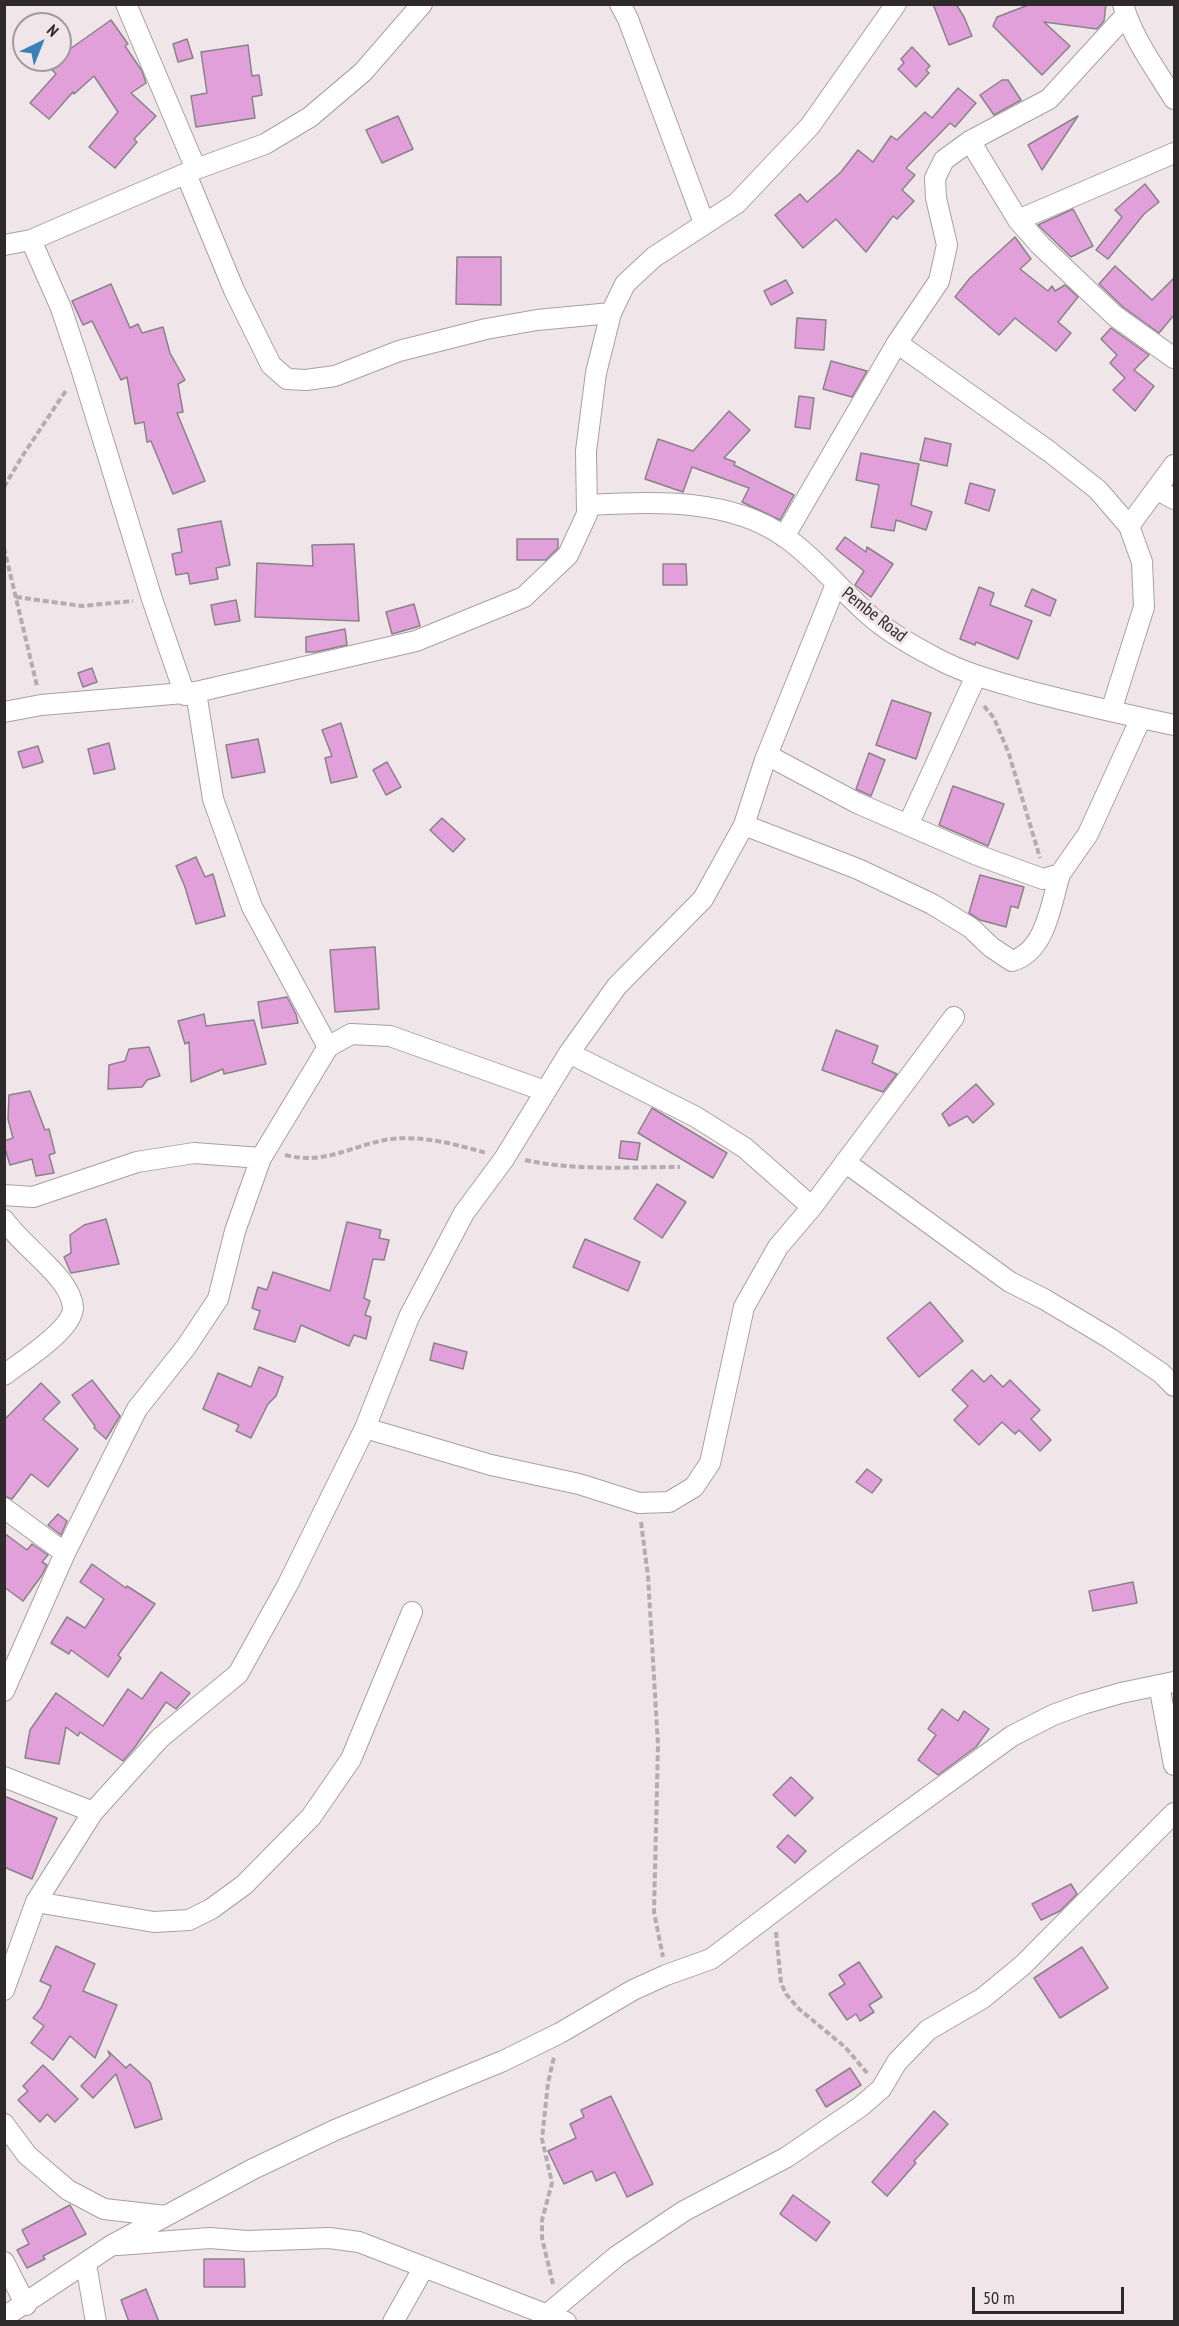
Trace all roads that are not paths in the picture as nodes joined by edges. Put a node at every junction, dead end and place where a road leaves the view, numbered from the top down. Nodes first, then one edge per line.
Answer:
1 (126, 4) edge
2 (422, 4) edge
3 (620, 4) edge
4 (896, 4) edge
5 (1125, 10) edge
6 (1174, 99) edge
7 (970, 141) junction
8 (1174, 153) edge
9 (191, 172) junction
10 (1018, 220) junction
11 (704, 223) junction
12 (31, 240) junction
13 (4, 245) edge
14 (611, 313) junction
15 (897, 343) junction
16 (1174, 358) edge
17 (1174, 465) edge
18 (1156, 489) junction
19 (1174, 499) edge
20 (587, 505) junction
21 (1130, 526) junction
22 (784, 537) junction
23 (836, 584) junction
24 (972, 683) junction
25 (191, 694) junction
26 (1111, 711) junction
27 (4, 712) edge
28 (1141, 718) junction
29 (1174, 725) edge
30 (767, 755) junction
31 (744, 825) junction
32 (908, 825) junction
33 (1052, 877) junction
34 (954, 1017) dead end
35 (328, 1047) junction
36 (569, 1053) junction
37 (545, 1091) junction
38 (264, 1154) junction
39 (845, 1162) junction
40 (4, 1195) edge
41 (812, 1207) junction
42 (4, 1220) edge
43 (4, 1375) edge
44 (1174, 1386) edge
45 (365, 1428) junction
46 (4, 1508) edge
47 (65, 1553) junction
48 (412, 1612) dead end
49 (1167, 1684) edge
50 (4, 1691) edge
51 (1174, 1765) edge
52 (4, 1777) edge
53 (93, 1812) junction
54 (1174, 1813) edge
55 (36, 1902) junction
56 (4, 1990) edge
57 (4, 2124) edge
58 (166, 2216) junction
59 (112, 2245) junction
60 (4, 2262) edge
61 (86, 2264) junction
62 (424, 2267) junction
63 (26, 2305) junction
64 (558, 2313) edge
65 (4, 2317) edge
66 (96, 2322) edge
67 (393, 2322) edge

1 - 9 street
2 - 9 street
3 - 11 street
4 - 11 street
5 - 6 street
5 - 7 street
7 - 10 street
7 - 15 street
8 - 10 street
9 - 12 street
9 - 14 street
10 - 16 street
11 - 14 street
12 - 13 street
12 - 25 street
14 - 20 street
15 - 21 street
15 - 22 street
17 - 18 street
18 - 19 street
18 - 21 street
20 - 22 street, Pembe Road
20 - 25 street
21 - 26 street
22 - 23 street, Pembe Road
23 - 24 street, Pembe Road
23 - 30 street
24 - 26 street, Pembe Road
24 - 32 street
25 - 27 street
25 - 35 street
26 - 28 street, Pembe Road
28 - 29 street, Pembe Road
28 - 33 street
30 - 31 street
30 - 32 street
31 - 33 street
31 - 36 street
32 - 33 street
34 - 39 street
35 - 37 street
35 - 38 street
36 - 37 street
36 - 41 street
37 - 45 street
38 - 40 street
38 - 47 street
39 - 41 street
39 - 44 street
41 - 45 street
42 - 43 street
45 - 53 street
46 - 47 street
47 - 50 street
48 - 55 street
49 - 51 street
49 - 58 street
52 - 53 street
53 - 55 street
54 - 64 street
55 - 56 street
57 - 58 street
58 - 59 street
59 - 61 street
59 - 62 street
60 - 63 street
61 - 63 street
61 - 66 street
62 - 64 street
62 - 67 street
63 - 65 street

